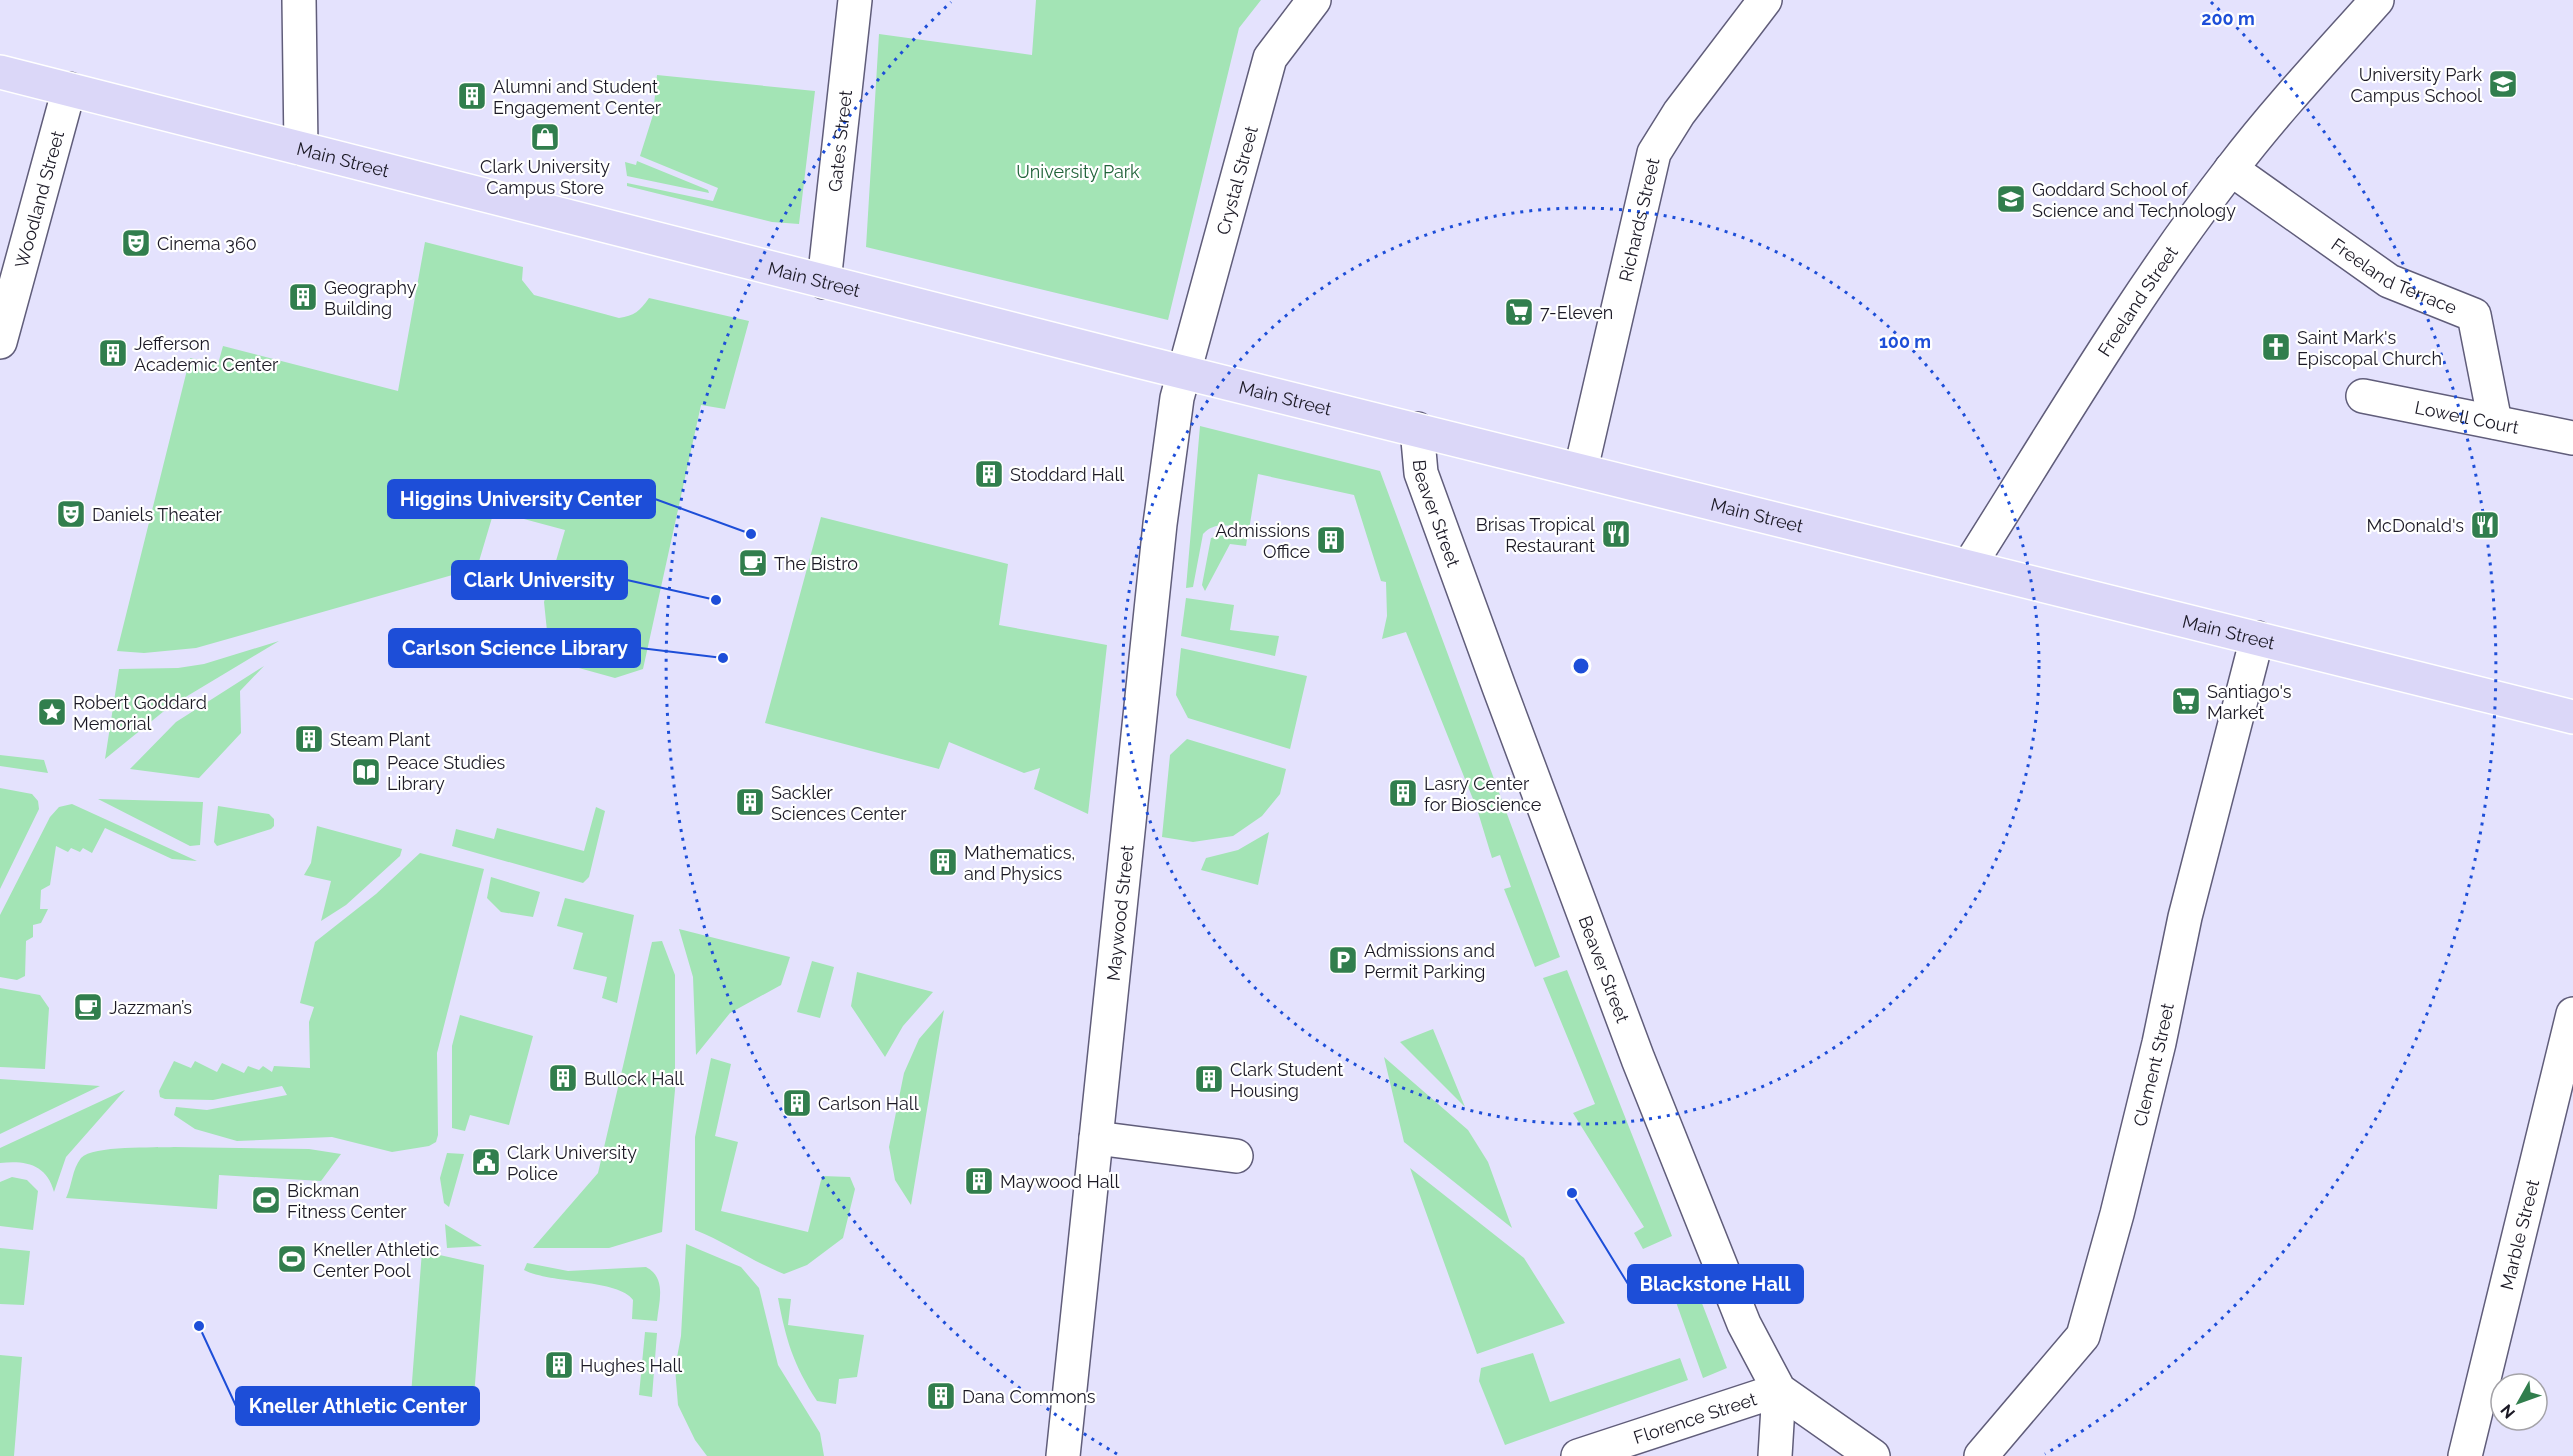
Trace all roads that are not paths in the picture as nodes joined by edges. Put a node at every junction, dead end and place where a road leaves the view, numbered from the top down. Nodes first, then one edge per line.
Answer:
1 (299, 0) edge
2 (855, 0) edge
3 (1314, 0) edge
4 (1765, 0) edge
5 (2378, 0) edge
6 (0, 72) edge
7 (69, 89) junction
8 (301, 148) junction
9 (2231, 169) junction
10 (824, 282) junction
11 (0, 342) edge
12 (1184, 372) junction
13 (2363, 396) dead end
14 (2496, 422) junction
15 (1417, 429) junction
16 (2573, 438) edge
17 (1581, 470) junction
18 (1969, 566) junction
19 (2257, 638) junction
20 (2573, 717) edge
21 (2573, 1014) edge
22 (1096, 1138) junction
23 (1236, 1156) dead end
24 (1779, 1390) junction
25 (1063, 1456) edge
26 (1578, 1456) edge
27 (1775, 1456) edge
28 (1873, 1456) edge
29 (1981, 1456) edge
30 (2465, 1456) edge

1 - 8 street
2 - 10 street, Gates Street
3 - 12 street, Crystal Street
4 - 17 street, Richards Street
5 - 9 street, Freeland Street
6 - 7 main road, Main Street
7 - 8 main road, Main Street
7 - 11 street, Woodland Street
8 - 10 main road, Main Street
9 - 14 street, Freeland Terrace
9 - 18 street, Freeland Street
10 - 12 main road, Main Street
12 - 15 main road, Main Street
12 - 22 street, Maywood Street
13 - 14 street, Lowell Court
14 - 16 street, Lowell Court
15 - 17 main road, Main Street
15 - 24 street, Beaver Street
17 - 18 main road, Main Street
18 - 19 main road, Main Street
19 - 20 main road, Main Street
19 - 29 street, Clement Street
21 - 30 street, Marble Street
22 - 23 street
22 - 25 street, Maywood Street
24 - 26 street, Florence Street
24 - 27 street
24 - 28 street, Beaver Street

